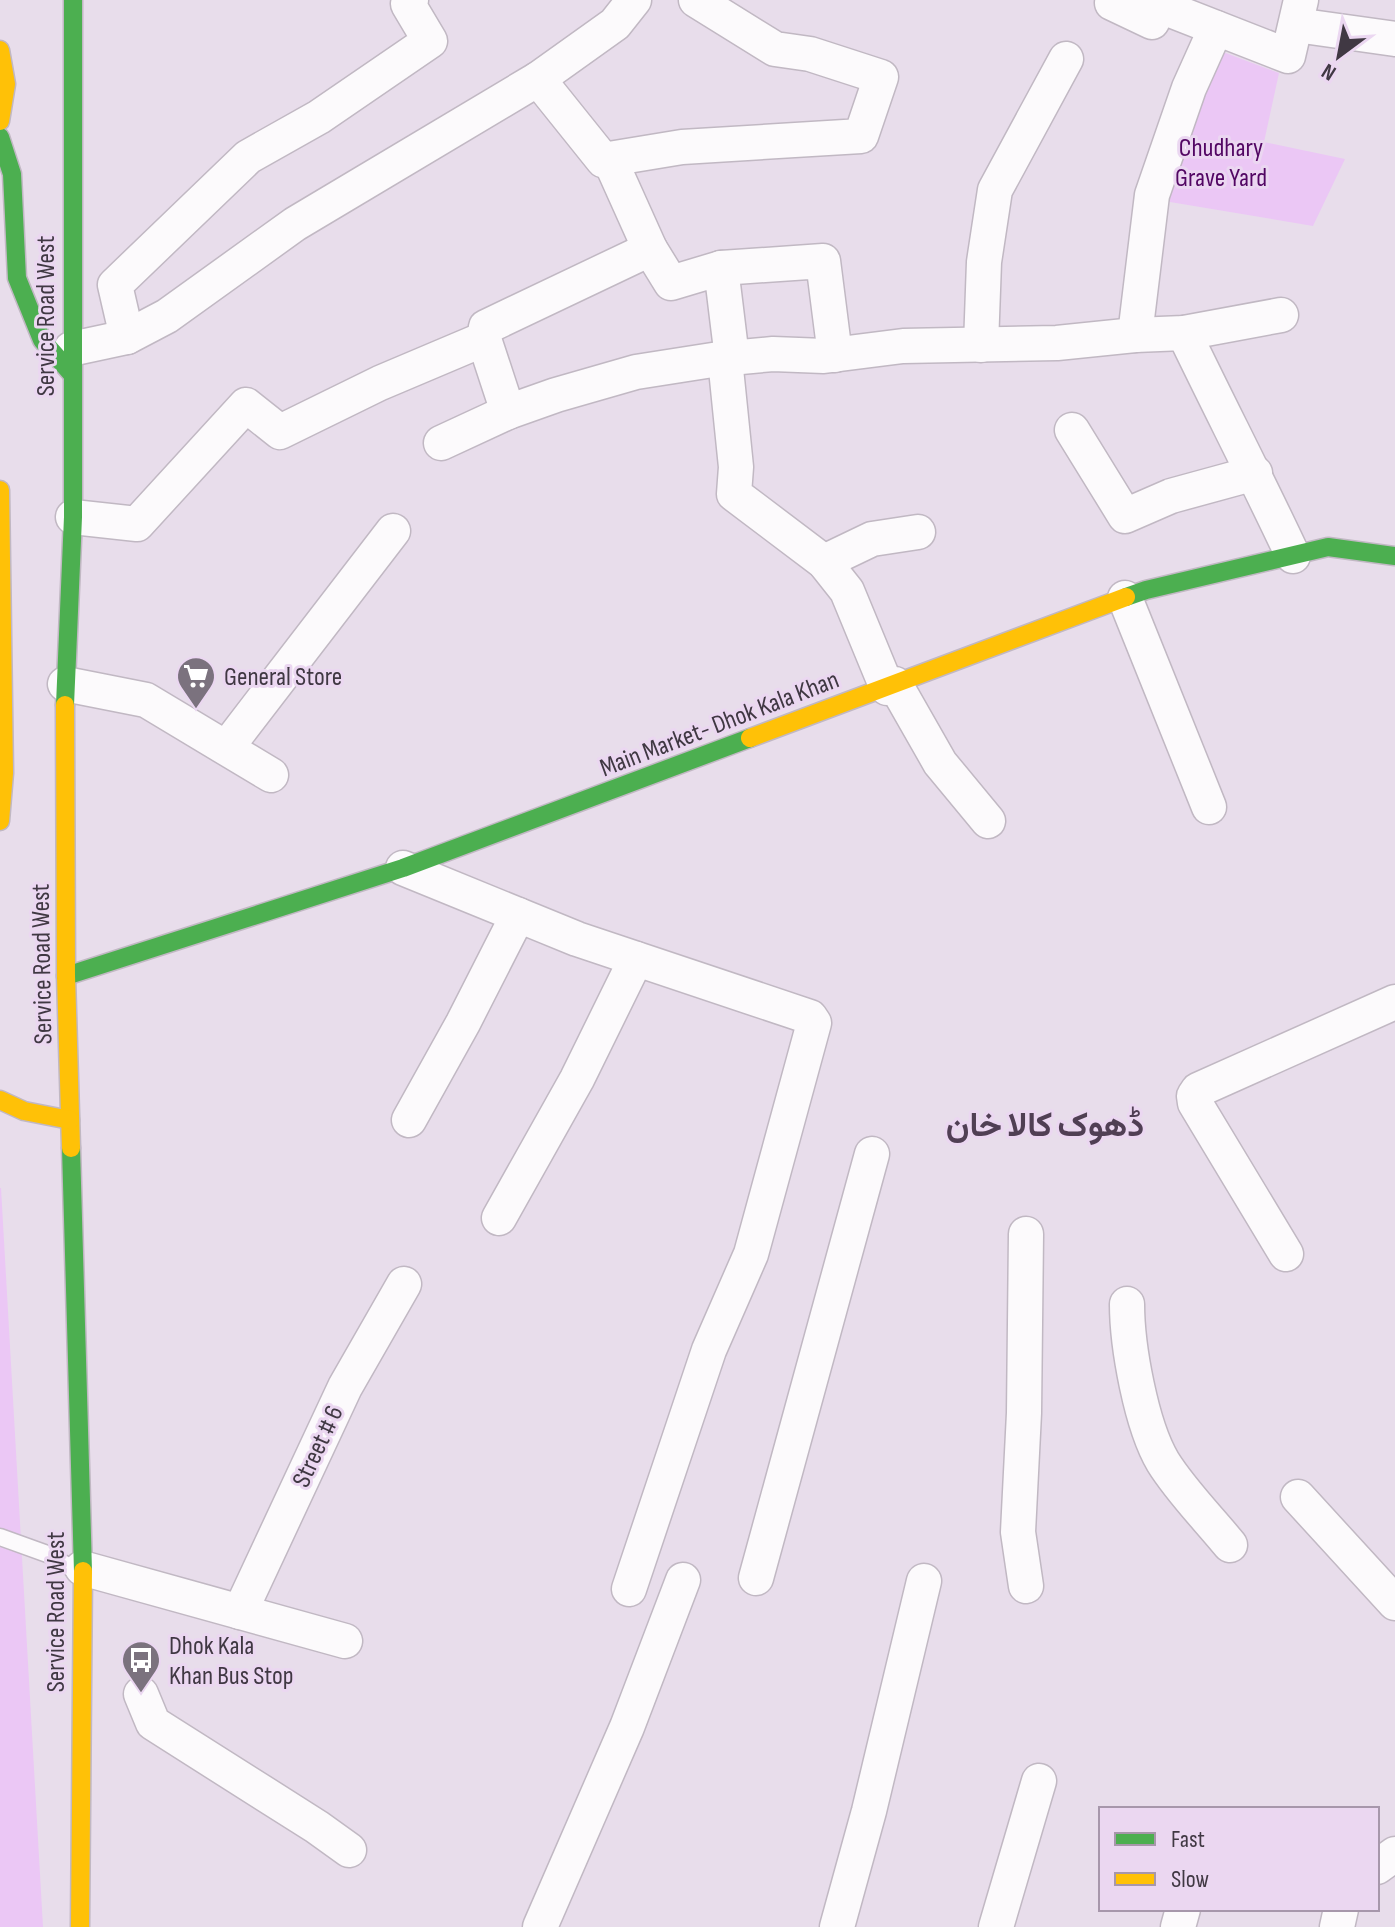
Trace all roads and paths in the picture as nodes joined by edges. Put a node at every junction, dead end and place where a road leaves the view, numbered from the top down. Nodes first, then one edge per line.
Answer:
1 (73, 0) edge
2 (411, 0) edge
3 (634, 0) edge
4 (696, 0) edge
5 (1112, 3) dead end
6 (1161, 3) edge
7 (1298, 13) edge
8 (1216, 28) junction
9 (1395, 39) edge
10 (0, 50) edge
11 (1066, 59) dead end
12 (538, 79) junction
13 (0, 121) edge
14 (0, 137) edge
15 (610, 160) junction
16 (650, 249) junction
17 (721, 268) junction
18 (1281, 315) dead end
19 (1184, 333) junction
20 (1135, 335) junction
21 (127, 337) junction
22 (484, 339) junction
23 (981, 345) junction
24 (835, 355) junction
25 (729, 358) junction
26 (71, 361) junction
27 (508, 412) junction
28 (1072, 430) dead end
29 (441, 443) dead end
30 (1255, 473) junction
31 (0, 490) edge
32 (73, 517) junction
33 (393, 531) dead end
34 (918, 532) dead end
35 (1293, 556) junction
36 (1395, 556) edge
37 (824, 562) junction
38 (1125, 598) junction
39 (65, 684) junction
40 (891, 686) junction
41 (227, 747) junction
42 (271, 775) dead end
43 (1209, 807) dead end
44 (0, 821) edge
45 (988, 821) dead end
46 (403, 868) junction
47 (518, 915) junction
48 (636, 959) junction
49 (66, 976) junction
50 (1395, 1002) edge
51 (0, 1100) edge
52 (70, 1120) junction
53 (409, 1120) dead end
54 (872, 1154) dead end
55 (499, 1218) dead end
56 (1026, 1234) dead end
57 (1286, 1254) dead end
58 (404, 1284) dead end
59 (1127, 1304) dead end
60 (1298, 1497) dead end
61 (0, 1537) edge
62 (1230, 1545) dead end
63 (83, 1572) junction
64 (756, 1578) dead end
65 (683, 1580) dead end
66 (924, 1581) dead end
67 (1026, 1586) dead end
68 (629, 1589) dead end
69 (1395, 1603) edge
70 (240, 1612) junction
71 (345, 1641) dead end
72 (141, 1694) dead end
73 (1039, 1781) dead end
74 (349, 1850) dead end
75 (80, 1927) edge
76 (540, 1927) edge
77 (837, 1927) edge
78 (996, 1927) edge

1 - 26 street, Service Road West
2 - 21 street
3 - 12 street
4 - 15 street
5 - 6 street
6 - 8 street
7 - 8 street
7 - 9 street
8 - 20 street
10 - 13 street
11 - 23 street
12 - 15 street
12 - 21 street
14 - 26 street
15 - 16 street
16 - 17 street
16 - 22 street
17 - 24 street
17 - 25 street
18 - 19 street
19 - 20 street
19 - 30 street
20 - 23 street
21 - 26 street
22 - 27 street
22 - 32 street
23 - 24 street
24 - 25 street
25 - 27 street
25 - 37 street
26 - 32 street, Service Road West
27 - 29 street
28 - 30 street
30 - 35 street
31 - 44 street
32 - 39 street, Service Road West
33 - 41 street
34 - 37 street
35 - 36 street, Main Market- Dhok Kala Khan
35 - 38 street, Main Market- Dhok Kala Khan
37 - 40 street
38 - 40 street, Main Market- Dhok Kala Khan
38 - 43 street
39 - 41 street
39 - 49 street, Service Road West
40 - 45 street
40 - 46 street, Main Market- Dhok Kala Khan
41 - 42 street
46 - 47 street
46 - 49 street, Main Market- Dhok Kala Khan
47 - 48 street
47 - 53 street
48 - 55 street
48 - 68 street
49 - 52 street, Service Road West
50 - 57 street
51 - 52 street
52 - 63 street, Service Road West
54 - 64 street
56 - 67 street
58 - 70 street, Street # 6
59 - 62 street
60 - 69 street
61 - 63 lane
63 - 70 street
63 - 75 street, Service Road West
65 - 76 street
66 - 77 street
70 - 71 street
72 - 74 street
73 - 78 street

